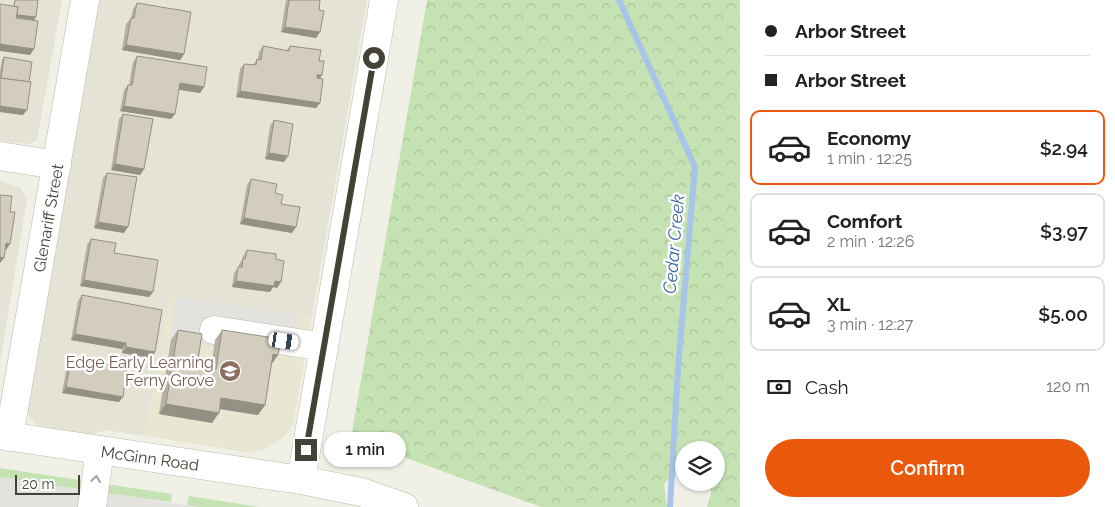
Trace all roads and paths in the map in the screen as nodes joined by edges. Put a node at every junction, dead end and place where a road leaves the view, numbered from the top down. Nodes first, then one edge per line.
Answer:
1 (85, 0) edge
2 (384, 0) edge
3 (0, 156) edge
4 (57, 166) junction
5 (214, 330) dead end
6 (324, 347) junction
7 (5, 436) edge
8 (100, 450) junction
9 (301, 480) junction
10 (92, 507) edge
11 (404, 507) edge

1 - 4 street, Glenariff Street
2 - 6 street
3 - 4 street
4 - 7 street, Glenariff Street
5 - 6 street
6 - 9 street
7 - 8 street, McGinn Road
8 - 9 street, McGinn Road
10 -> 8 street
9 - 11 street, McGinn Road

